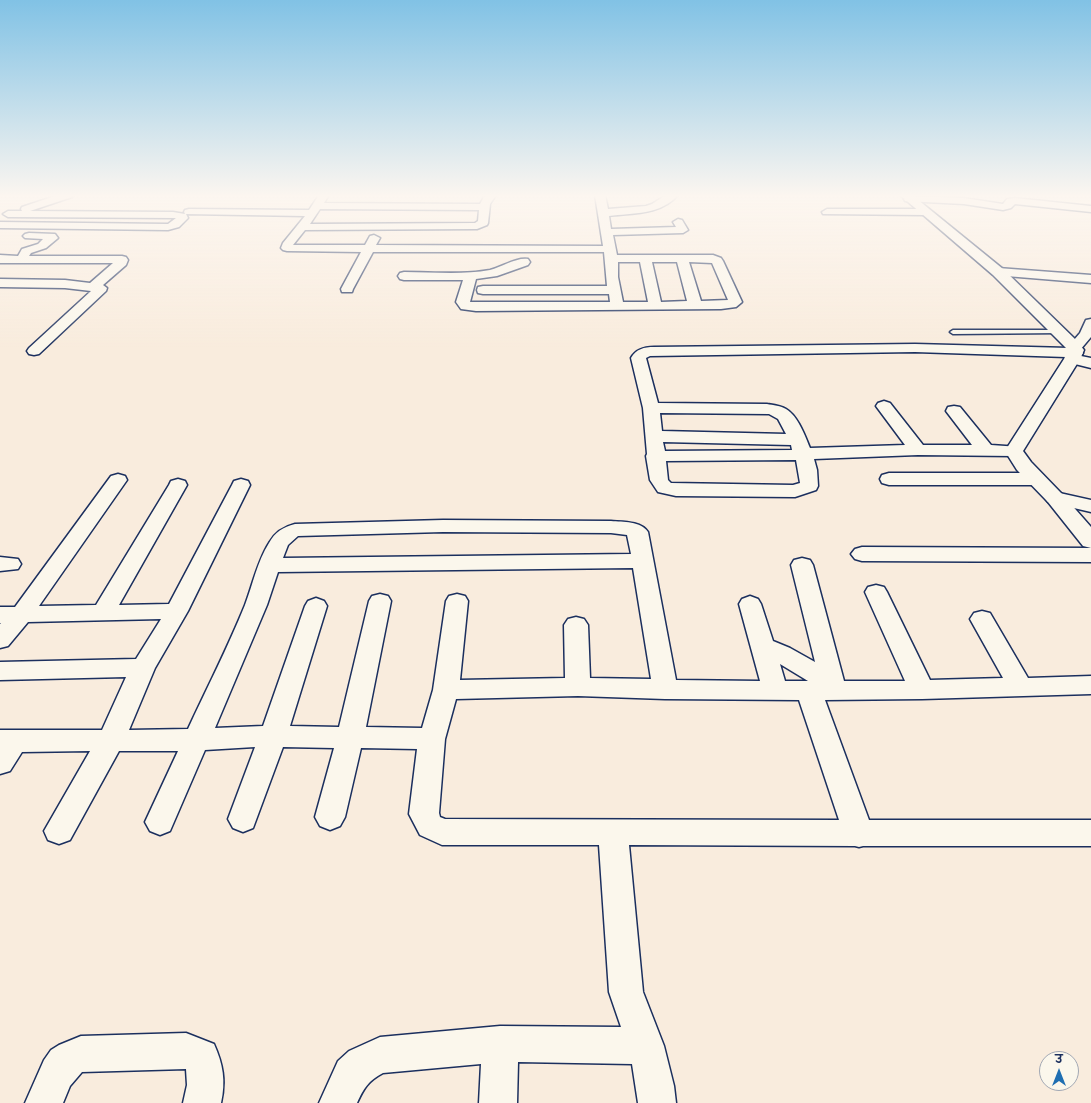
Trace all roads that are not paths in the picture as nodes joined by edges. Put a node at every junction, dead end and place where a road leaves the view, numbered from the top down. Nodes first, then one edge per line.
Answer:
1 (287, 246) edge
2 (593, 246) edge
3 (616, 246) edge
4 (620, 246) edge
5 (967, 246) edge
6 (15, 247) dead end
7 (38, 247) junction
8 (60, 247) dead end
9 (610, 248) junction
10 (369, 249) junction
11 (430, 249) junction
12 (462, 249) junction
13 (645, 258) junction
14 (682, 258) junction
15 (0, 259) edge
16 (22, 259) junction
17 (95, 259) junction
18 (424, 261) dead end
19 (457, 261) dead end
20 (494, 261) dead end
21 (596, 262) dead end
22 (62, 271) dead end
23 (998, 272) junction
24 (2, 274) edge
25 (404, 276) dead end
26 (470, 277) junction
27 (597, 277) dead end
28 (612, 277) junction
29 (1091, 279) edge
30 (65, 284) junction
31 (94, 286) junction
32 (348, 289) dead end
33 (483, 290) dead end
34 (539, 290) junction
35 (614, 290) junction
36 (695, 305) junction
37 (540, 306) junction
38 (617, 306) junction
39 (655, 306) junction
40 (1089, 331) edge
41 (953, 332) dead end
42 (1059, 332) junction
43 (34, 351) dead end
44 (1074, 353) junction
45 (1091, 363) edge
46 (884, 406) dead end
47 (651, 408) junction
48 (954, 411) dead end
49 (653, 436) junction
50 (800, 447) junction
51 (918, 450) junction
52 (985, 450) junction
53 (1014, 451) junction
54 (655, 456) junction
55 (889, 479) dead end
56 (1036, 479) junction
57 (118, 480) dead end
58 (178, 485) dead end
59 (241, 486) dead end
60 (1055, 498) junction
61 (1091, 506) edge
62 (1091, 541) edge
63 (862, 554) dead end
64 (1091, 555) edge
65 (643, 561) junction
66 (269, 565) junction
67 (802, 565) dead end
68 (876, 592) dead end
69 (380, 601) dead end
70 (457, 601) dead end
71 (750, 604) dead end
72 (316, 606) dead end
73 (177, 611) junction
74 (103, 612) junction
75 (11, 615) edge
76 (982, 619) dead end
77 (576, 625) dead end
78 (0, 640) edge
79 (763, 647) junction
80 (143, 668) junction
81 (0, 671) edge
82 (1091, 685) edge
83 (578, 687) junction
84 (825, 688) junction
85 (1021, 688) junction
86 (446, 690) junction
87 (665, 690) junction
88 (922, 690) junction
89 (775, 691) junction
90 (273, 736) junction
91 (350, 738) junction
92 (432, 739) junction
93 (111, 740) junction
94 (196, 740) junction
95 (7, 741) edge
96 (0, 763) edge
97 (330, 817) dead end
98 (243, 819) dead end
99 (160, 822) dead end
100 (60, 831) dead end
101 (1091, 833) edge
102 (613, 834) junction
103 (859, 834) junction
104 (500, 1044) junction
105 (646, 1046) junction
106 (44, 1103) edge
107 (202, 1103) edge
108 (338, 1103) edge
109 (498, 1103) edge
110 (657, 1103) edge

1 - 10 street
2 - 9 street
3 - 9 street
4 - 9 street
5 - 23 street
6 - 7 street
7 - 8 street
7 - 16 street
9 - 12 street
9 - 13 street
9 - 21 street
9 - 28 street
10 - 11 street
10 - 32 street
11 - 12 street
11 - 18 street
12 - 19 street
13 - 14 street
13 - 39 street
14 - 36 street
14 - 36 street
15 - 16 street
16 - 17 street
16 - 24 street
17 - 30 street
17 - 31 street
20 - 26 street
22 - 24 street
23 - 29 street
23 - 42 street
24 - 30 street
25 - 26 street
26 - 37 street
27 - 28 street
28 - 35 street
30 - 31 street
31 - 43 street
33 - 34 street
34 - 35 street
34 - 37 street
35 - 38 street
36 - 39 street
37 - 38 street
38 - 39 street
40 - 44 street
41 - 42 lane
42 - 44 street
44 - 45 street
44 - 47 street
44 - 53 street
46 - 51 street
47 - 49 street
47 - 50 street
48 - 52 street
49 - 50 street
49 - 54 street
50 - 51 street
50 - 54 street
50 - 54 street
51 - 52 street
52 - 53 street
53 - 56 street
55 - 56 street
56 - 60 street
57 - 75 street
58 - 74 street
59 - 73 street
60 - 61 street
60 - 62 street
63 - 64 street
65 - 66 street
65 - 66 street
65 - 87 street
66 - 94 street
67 - 84 street
68 - 88 street
69 - 91 street
70 - 86 street
71 - 79 street
72 - 90 street
73 - 74 street
73 - 80 street
74 - 75 street
75 - 78 street
76 - 85 street
77 - 83 street
79 - 84 street
79 - 89 street
80 - 81 street
80 - 93 street
82 - 85 street
83 - 86 street
83 - 87 street
84 - 88 street
84 - 89 street
84 - 103 street
85 - 88 street
86 - 92 street
87 - 89 street
90 - 91 street
90 - 94 street
90 - 98 street
91 - 92 street
91 - 97 street
92 - 102 street
93 - 94 street
93 - 95 street
93 - 100 street
94 - 99 street
95 - 96 street
101 - 103 street
102 - 103 street
102 - 105 street
104 - 105 street
104 - 108 street
104 - 109 street
105 - 110 street
106 - 107 street

